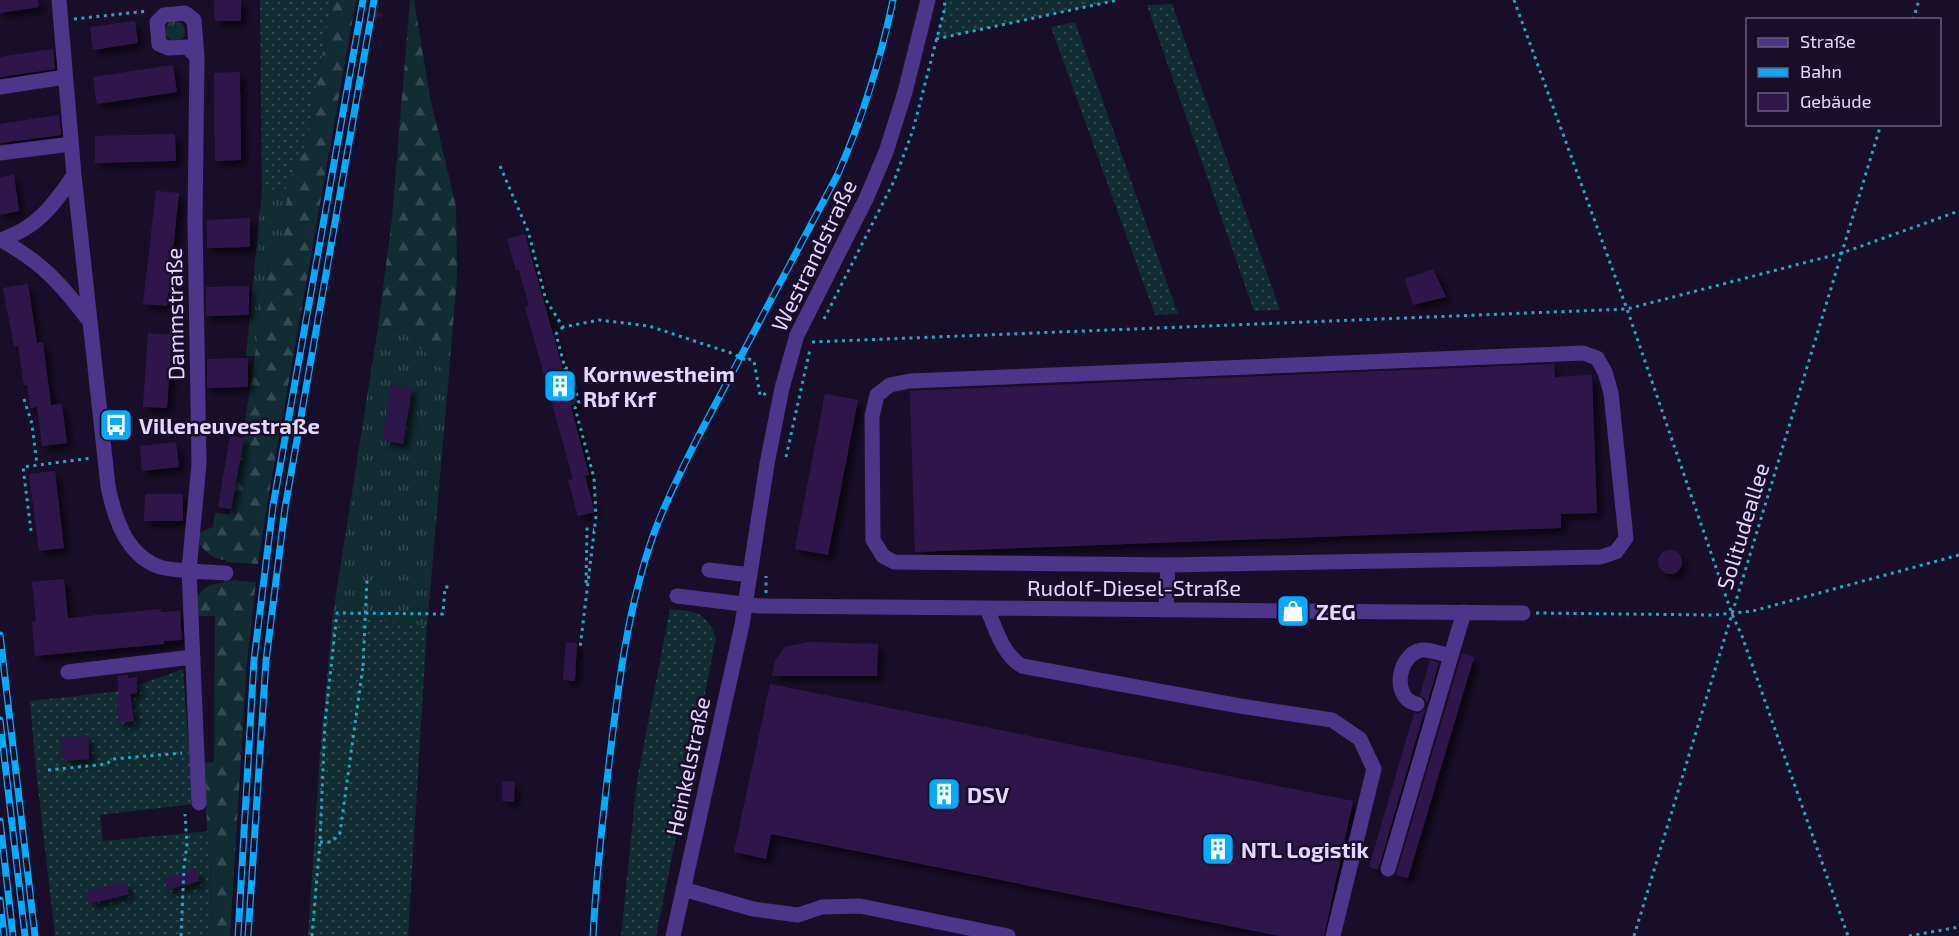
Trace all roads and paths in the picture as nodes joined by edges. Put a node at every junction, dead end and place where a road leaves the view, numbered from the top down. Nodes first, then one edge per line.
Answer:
1 (59, 0) edge
2 (928, 0) edge
3 (945, 0) edge
4 (1118, 0) edge
5 (1514, 0) edge
6 (1919, 0) edge
7 (164, 15) junction
8 (1914, 18) edge
9 (60, 21) junction
10 (920, 36) junction
11 (936, 39) junction
12 (196, 57) junction
13 (65, 78) junction
14 (0, 87) edge
15 (1880, 126) edge
16 (71, 144) junction
17 (0, 153) edge
18 (500, 166) dead end
19 (74, 175) junction
20 (1959, 212) edge
21 (1, 240) edge
22 (1842, 253) junction
23 (1627, 309) junction
24 (823, 321) dead end
25 (90, 322) junction
26 (563, 327) junction
27 (818, 332) dead end
28 (812, 342) junction
29 (24, 399) dead end
30 (780, 399) junction
31 (105, 456) junction
32 (784, 462) dead end
33 (38, 465) junction
34 (594, 530) junction
35 (31, 531) dead end
36 (1959, 555) edge
37 (1168, 565) junction
38 (767, 566) dead end
39 (189, 570) junction
40 (709, 570) dead end
41 (226, 573) dead end
42 (750, 574) junction
43 (367, 580) dead end
44 (449, 587) dead end
45 (586, 591) dead end
46 (677, 596) dead end
47 (745, 605) junction
48 (767, 607) junction
49 (987, 608) junction
50 (1166, 610) junction
51 (1464, 612) junction
52 (1523, 613) joint
53 (1732, 614) junction
54 (580, 648) dead end
55 (1450, 656) junction
56 (193, 657) junction
57 (69, 672) dead end
58 (1417, 704) dead end
59 (197, 752) junction
60 (48, 770) dead end
61 (199, 803) dead end
62 (185, 814) dead end
63 (320, 842) junction
64 (1388, 870) dead end
65 (683, 888) junction
66 (1959, 927) edge
67 (181, 936) edge
68 (312, 936) edge
69 (673, 936) edge
70 (1008, 936) edge
71 (1333, 936) edge
72 (1634, 936) edge
73 (1848, 936) edge
74 (1910, 936) edge

1 - 9 street
2 - 10 street, Westrandstraße
3 - 11 path
4 - 11 path
5 - 23 path
6 - 8 path
7 - 9 path
7 - 12 street, Dammstraße
7 - 12 street
9 - 13 street
10 - 11 path
10 - 30 street, Westrandstraße
11 - 24 path
12 - 39 street, Dammstraße
13 - 14 street
13 - 16 street
15 - 22 path, Solitudeallee
16 - 17 street
16 - 19 street
18 - 26 path
19 - 21 street
19 - 25 street
20 - 22 path
21 - 25 street
22 - 23 path
22 - 53 path, Solitudeallee
23 - 28 path
23 - 53 path
25 - 31 street
26 - 30 path
26 - 34 path
27 - 28 path
28 - 32 path
29 - 33 path
30 - 42 street, Westrandstraße
31 - 33 path
31 - 39 street
33 - 35 path
34 - 45 path
34 - 54 path
36 - 53 path
37 - 37 street
37 - 50 street
38 - 48 path
39 - 41 street
39 - 56 street, Dammstraße
40 - 42 street
42 - 47 street, Westrandstraße
43 - 63 path, bridge
44 - 63 path
46 - 47 street
47 - 48 street, Rudolf-Diesel-Straße
47 - 65 street, Heinkelstraße
48 - 49 street, Rudolf-Diesel-Straße
49 - 50 street, Rudolf-Diesel-Straße
49 - 71 street
50 - 51 street, Rudolf-Diesel-Straße
51 - 52 street, Rudolf-Diesel-Straße
51 - 55 street
52 - 53 path
53 - 72 path, Solitudeallee
53 - 73 path
55 - 58 street
55 - 64 street
56 - 57 street
56 - 59 street, Dammstraße
59 - 60 path
59 - 61 street, Dammstraße
62 - 67 path
63 - 68 path
65 - 69 street, Heinkelstraße
65 - 70 street
66 - 74 path

